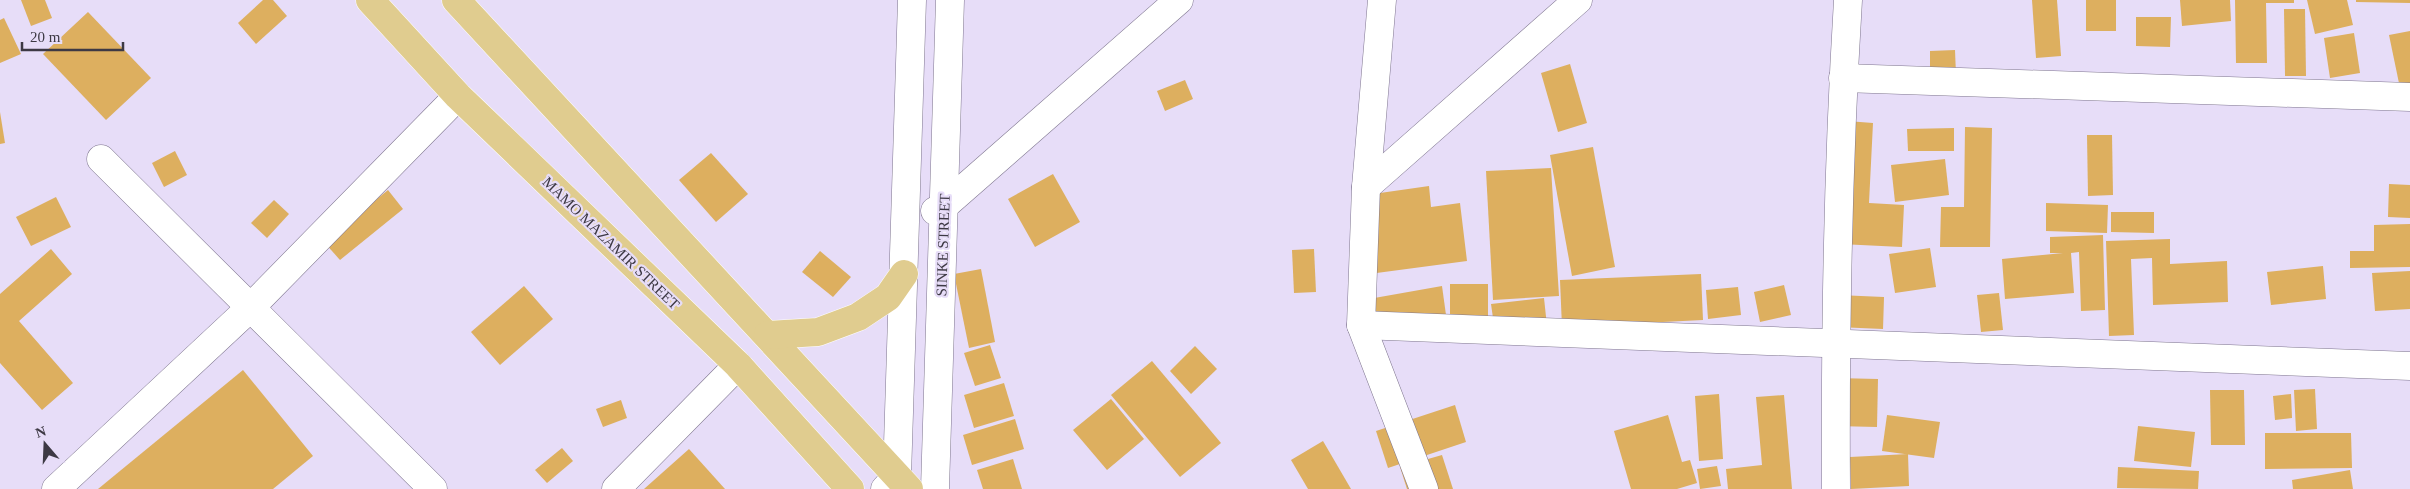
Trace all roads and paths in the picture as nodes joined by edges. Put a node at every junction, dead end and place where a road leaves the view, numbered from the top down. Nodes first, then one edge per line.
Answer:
1 (370, 0) edge
2 (456, 0) edge
3 (912, 0) edge
4 (950, 0) edge
5 (1179, 0) edge
6 (1382, 0) edge
7 (1578, 0) edge
8 (1848, 0) edge
9 (1843, 78) junction
10 (458, 96) junction
11 (2410, 98) edge
12 (101, 159) dead end
13 (1366, 187) junction
14 (944, 206) junction
15 (906, 228) junction
16 (904, 274) junction
17 (251, 307) junction
18 (1361, 325) junction
19 (768, 335) junction
20 (1835, 343) junction
21 (738, 365) junction
22 (2410, 366) edge
23 (897, 484) edge
24 (56, 489) edge
25 (433, 489) edge
26 (616, 489) edge
27 (850, 489) edge
28 (935, 489) edge
29 (1424, 489) edge
30 (1836, 489) edge

1 - 10 main road, MAMO MAZAMIR STREET
2 - 19 main road
3 - 15 street
4 - 14 street, SINKE STREET
5 - 14 street
6 - 13 street
7 - 13 street
8 - 9 street
9 - 11 street
9 - 20 street
10 - 17 street
10 - 21 main road, MAMO MAZAMIR STREET
12 - 17 street
13 - 18 street
14 - 15 street
14 - 28 street, SINKE STREET
15 - 16 street
16 - 19 main road
16 - 23 street
17 - 24 street
17 - 25 street
18 - 20 street
18 - 29 street
19 - 23 main road
20 - 22 street
20 - 30 street
21 - 26 street
21 - 27 main road, MAMO MAZAMIR STREET

